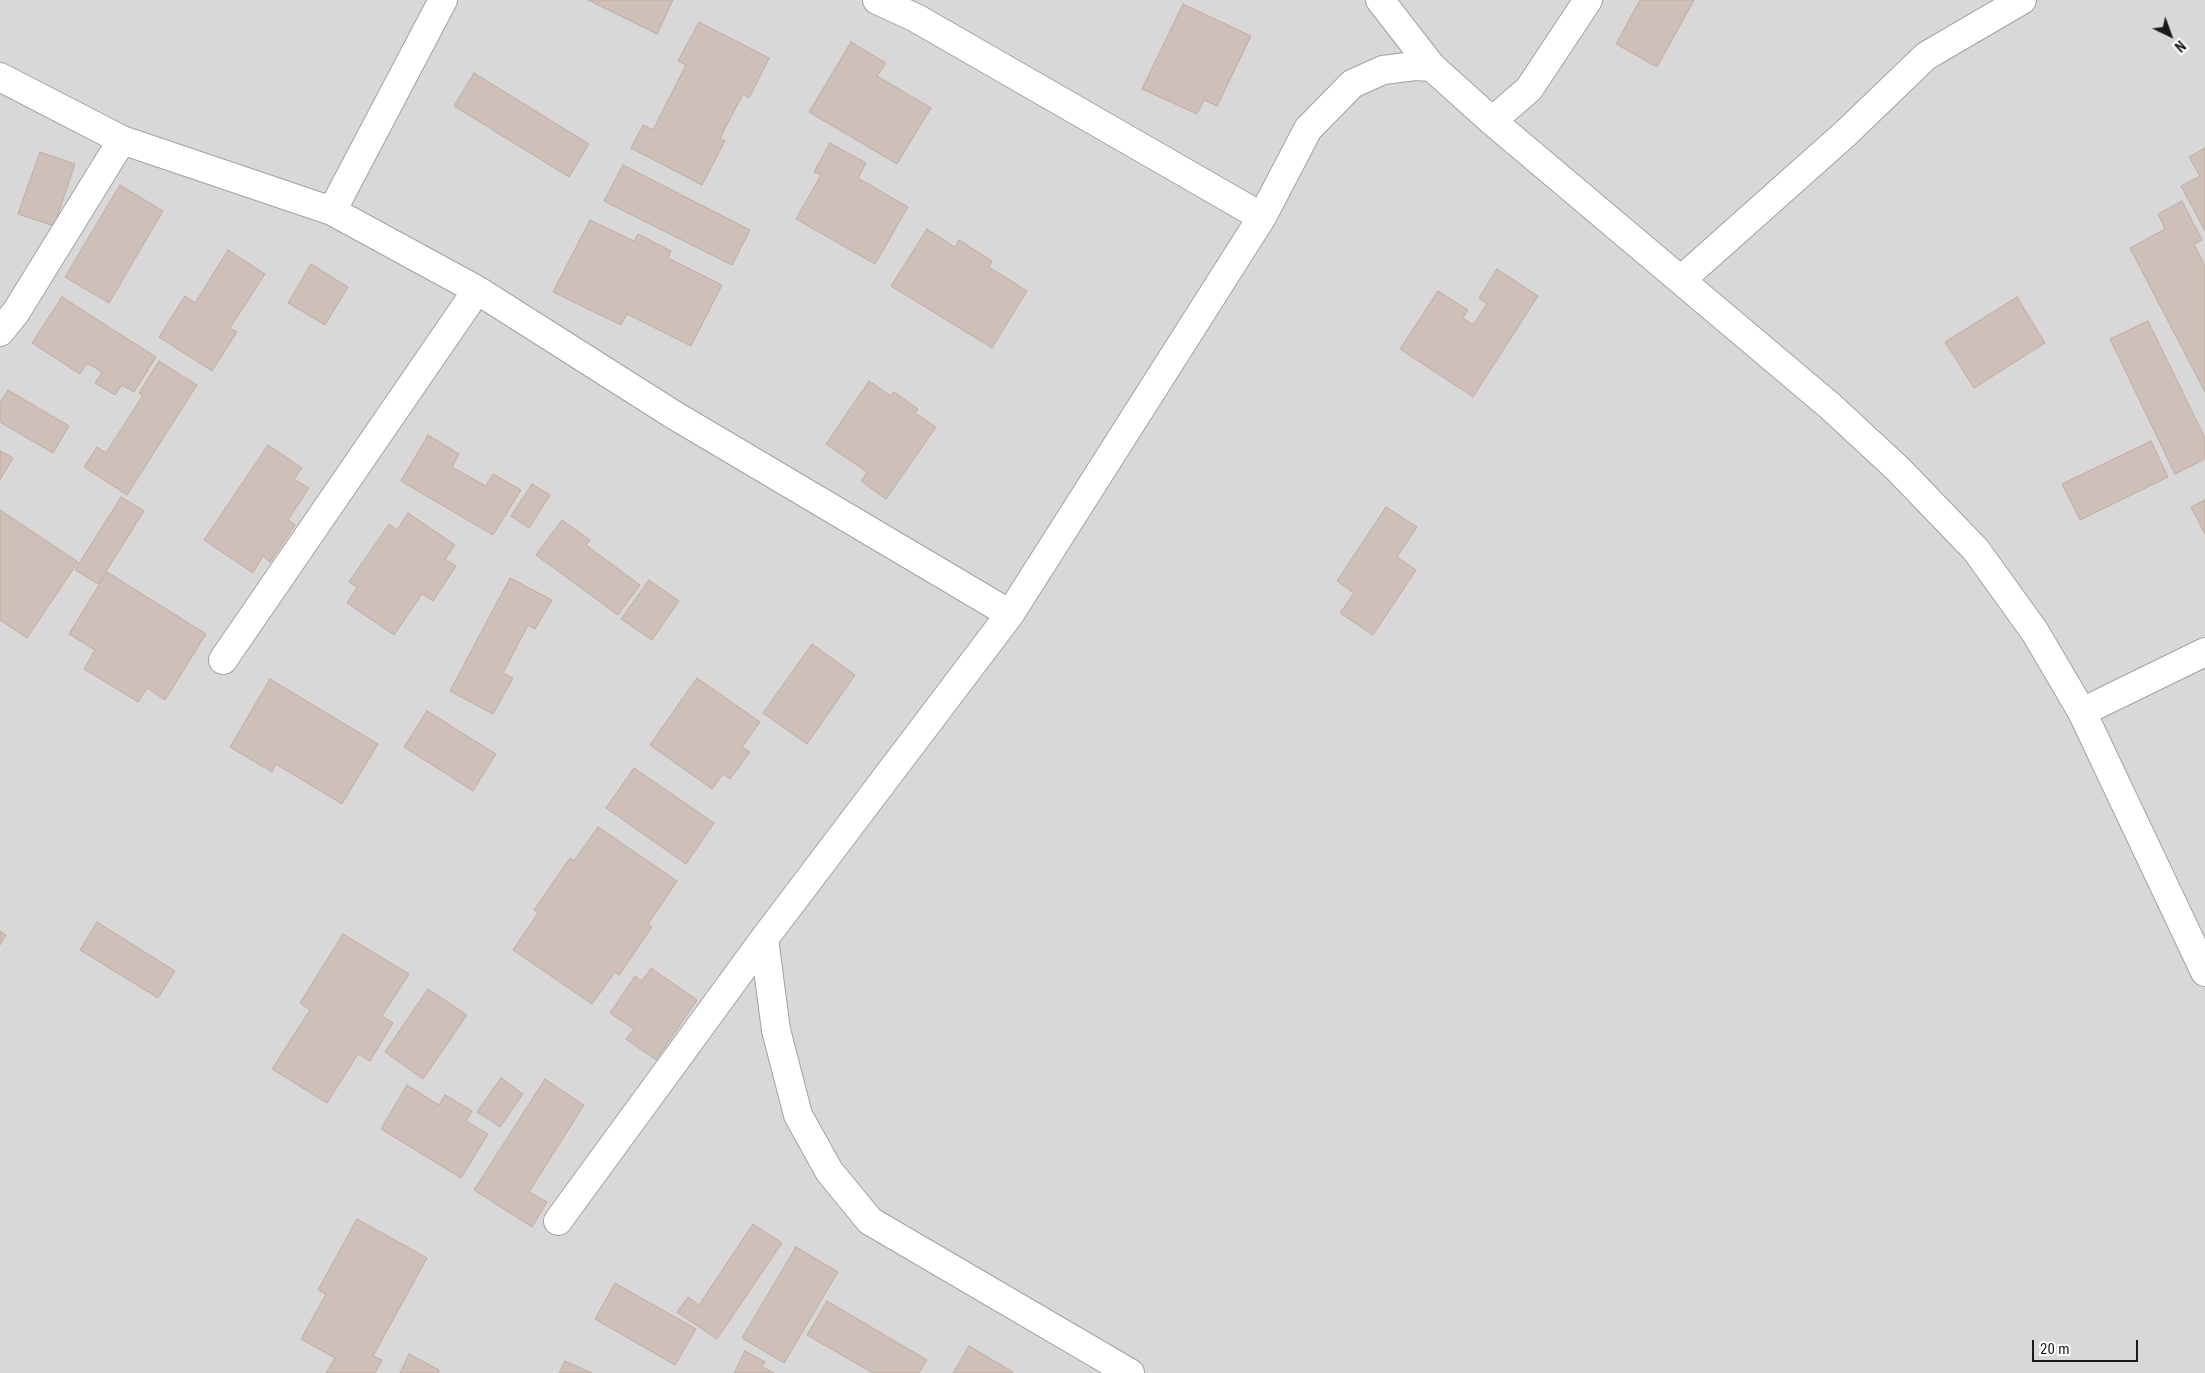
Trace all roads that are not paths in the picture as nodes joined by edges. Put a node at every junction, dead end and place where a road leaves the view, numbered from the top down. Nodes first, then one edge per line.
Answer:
1 (443, 0) edge
2 (877, 0) edge
3 (1380, 0) edge
4 (1588, 0) edge
5 (2022, 0) edge
6 (1432, 67) junction
7 (0, 77) edge
8 (1492, 121) junction
9 (122, 140) junction
10 (332, 211) junction
11 (1262, 217) junction
12 (1681, 280) junction
13 (477, 290) junction
14 (0, 332) edge
15 (1010, 614) junction
16 (2205, 652) edge
17 (223, 660) dead end
18 (2082, 712) junction
19 (764, 939) junction
20 (2205, 972) edge
21 (558, 1221) dead end
22 (1130, 1373) edge

1 - 10 street
2 - 11 street
3 - 6 street
4 - 8 street
5 - 12 street
6 - 8 street
6 - 11 street
7 - 9 street
8 - 12 street
9 - 10 street
9 - 14 street
10 - 13 street
11 - 15 street
12 - 18 street
13 - 15 street
13 - 17 street
15 - 19 street
16 - 18 street
18 - 20 street
19 - 21 street
19 - 22 street

